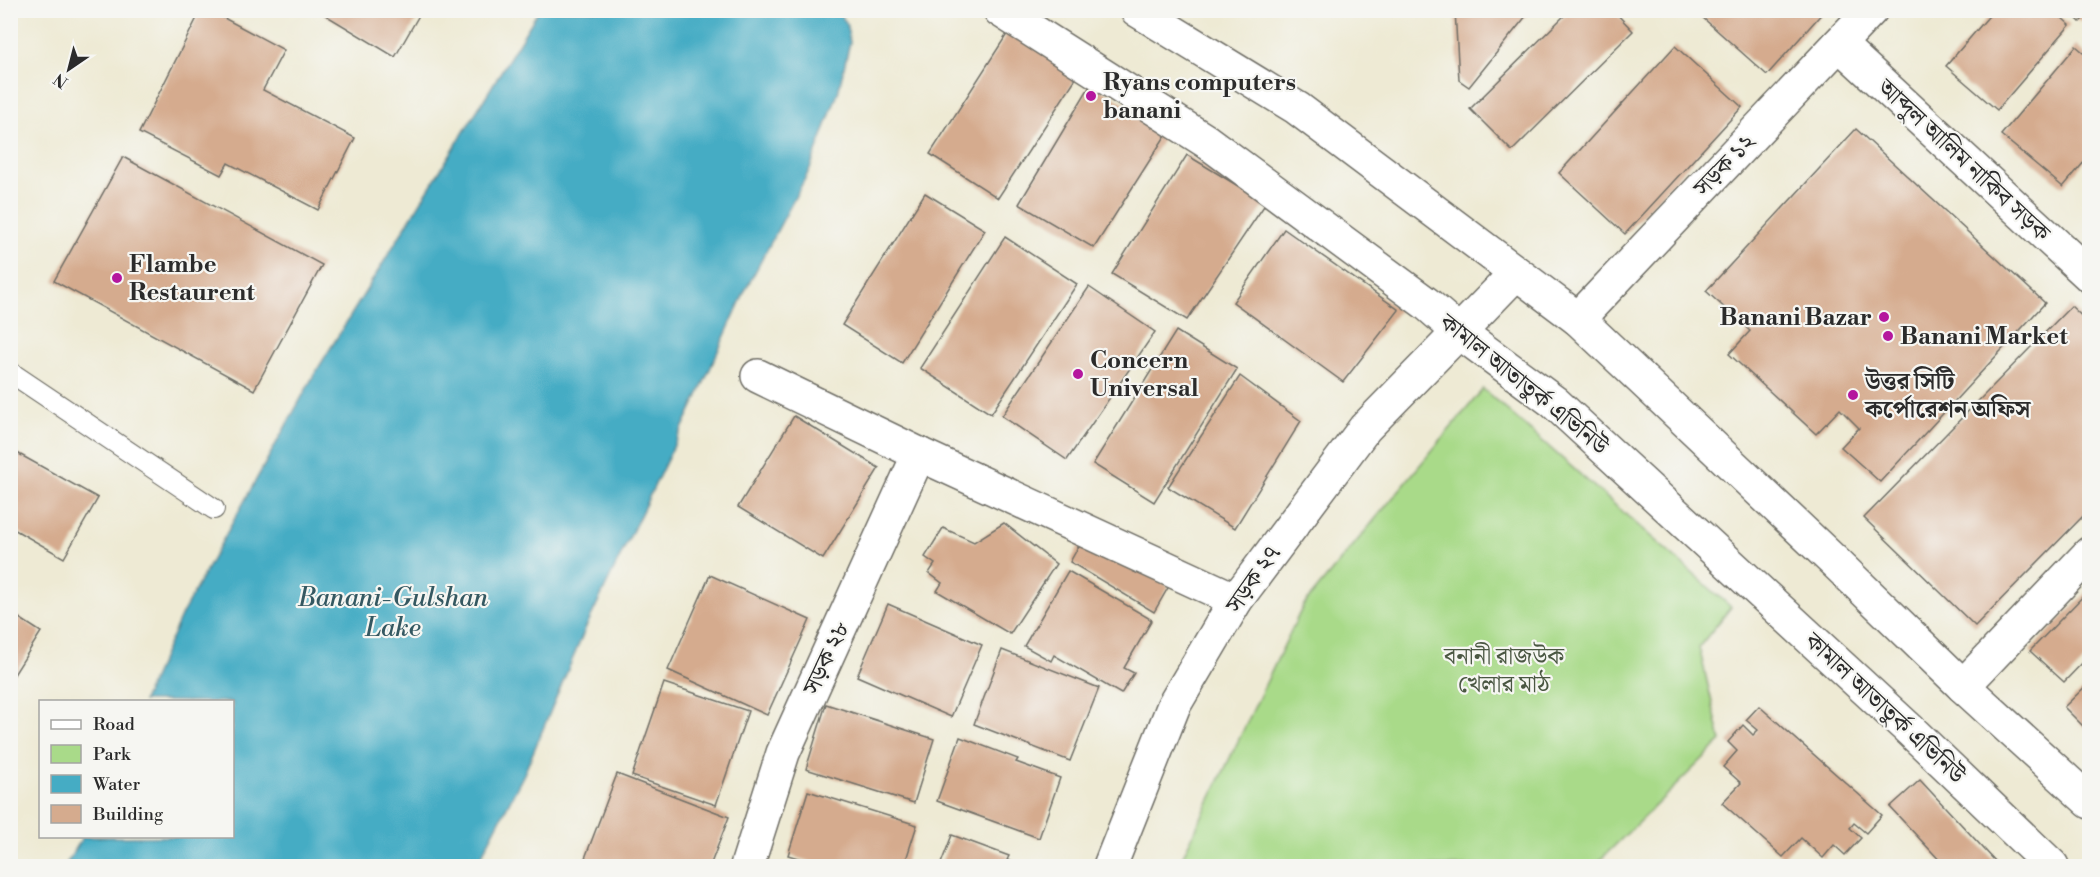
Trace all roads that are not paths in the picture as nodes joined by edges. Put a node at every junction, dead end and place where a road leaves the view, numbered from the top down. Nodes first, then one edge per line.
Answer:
1 (1000, 10) edge
2 (1137, 10) edge
3 (1871, 10) edge
4 (1839, 44) junction
5 (1516, 273) junction
6 (2090, 276) edge
7 (1578, 319) junction
8 (1459, 332) junction
9 (10, 372) edge
10 (758, 376) dead end
11 (919, 454) junction
12 (214, 509) dead end
13 (2090, 553) edge
14 (1236, 600) junction
15 (1962, 686) junction
16 (2090, 802) edge
17 (747, 867) edge
18 (1110, 867) edge
19 (2052, 867) edge

1 - 8 main road, কামাল আতাতুর্ক এভিনিউ
2 - 5 main road
3 - 4 main road, সড়ক ১২
4 - 6 main road, আব্দুল আলিম নাকিব সড়ক
4 - 7 main road, সড়ক ১২
5 - 7 main road
5 - 8 main road, সড়ক ২৭
7 - 15 main road
8 - 14 main road, সড়ক ২৭
8 - 19 main road, কামাল আতাতুর্ক এভিনিউ
9 - 12 lane
10 - 11 main road
11 - 14 main road
11 - 17 main road, সড়ক ২৮
13 - 15 main road
14 - 18 main road, সড়ক ২৭
15 - 16 main road

